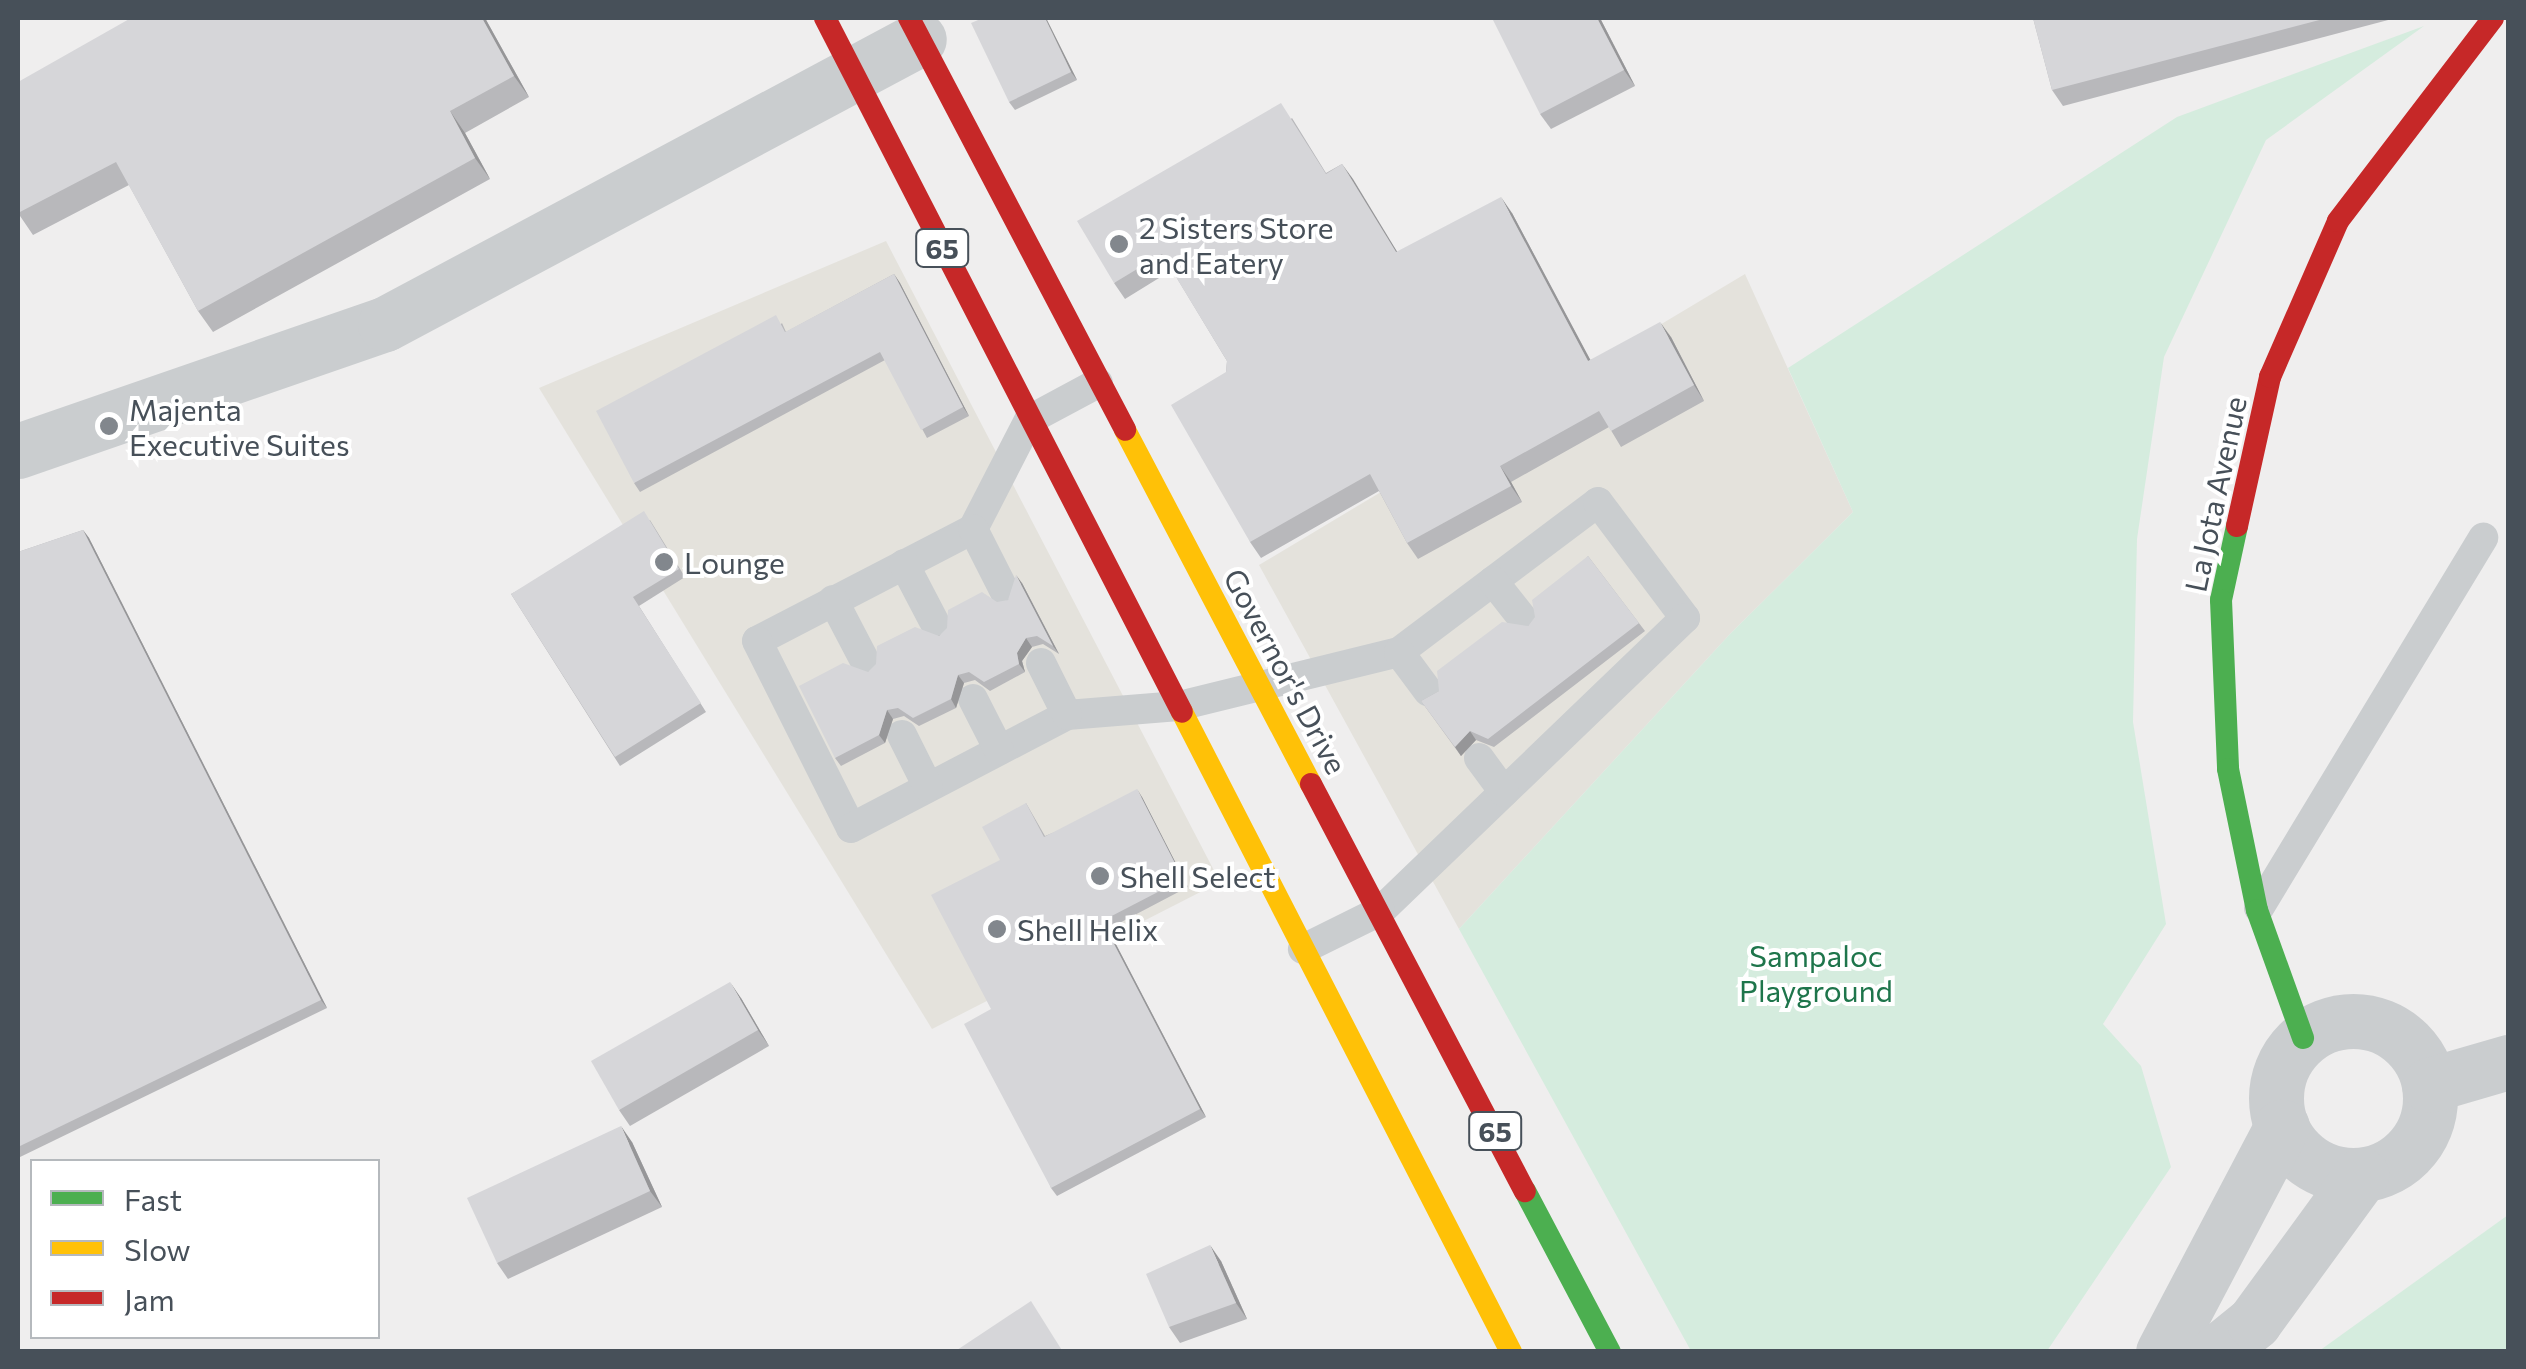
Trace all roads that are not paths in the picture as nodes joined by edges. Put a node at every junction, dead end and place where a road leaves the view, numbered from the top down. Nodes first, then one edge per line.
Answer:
1 (825, 18) edge
2 (2493, 18) edge
3 (914, 28) edge
4 (854, 76) junction
5 (1098, 382) junction
6 (1029, 420) junction
7 (18, 452) edge
8 (973, 529) junction
9 (2483, 538) dead end
10 (904, 564) junction
11 (1494, 580) junction
12 (1005, 592) dead end
13 (833, 600) junction
14 (1523, 620) dead end
15 (937, 628) dead end
16 (1399, 652) junction
17 (866, 663) dead end
18 (1042, 664) dead end
19 (1257, 682) junction
20 (1428, 691) dead end
21 (973, 699) dead end
22 (1178, 706) junction
23 (1067, 715) junction
24 (902, 735) dead end
25 (999, 750) junction
26 (1479, 758) dead end
27 (928, 786) junction
28 (1504, 792) junction
29 (2257, 910) junction
30 (1380, 911) junction
31 (1303, 949) junction
32 (2304, 1038) junction
33 (2508, 1062) edge
34 (2429, 1085) junction
35 (2282, 1126) junction
36 (2361, 1175) junction
37 (2184, 1348) edge
38 (1511, 1352) edge
39 (1610, 1352) edge

1 - 4 main road, 65
2 - 29 main road, La Jota Avenue
3 - 4 street
3 - 5 main road, Governor's Drive / 65
4 - 6 main road, 65
4 - 7 street
5 - 6 lane
5 - 19 main road, Governor's Drive / 65
6 - 8 lane
6 - 22 main road, 65
8 - 10 lane
8 - 12 lane
9 - 29 lane
10 - 13 lane
10 - 15 lane
11 - 14 lane
11 - 16 lane
11 - 28 lane
13 - 17 lane
13 - 27 lane
16 - 19 lane
16 - 20 lane
18 - 23 lane
19 - 22 lane
19 - 30 main road, Governor's Drive / 65
21 - 25 lane
22 - 23 lane
22 - 31 main road, 65
23 - 25 lane
24 - 27 lane
25 - 27 lane
26 - 28 lane
28 - 30 lane
29 - 32 main road, La Jota Avenue
30 - 31 lane
30 - 39 main road, Governor's Drive / 65
31 - 38 main road, 65
32 - 34 street
32 - 35 street
33 - 34 street
34 - 36 street
35 - 36 street
35 - 37 street
36 - 37 street

